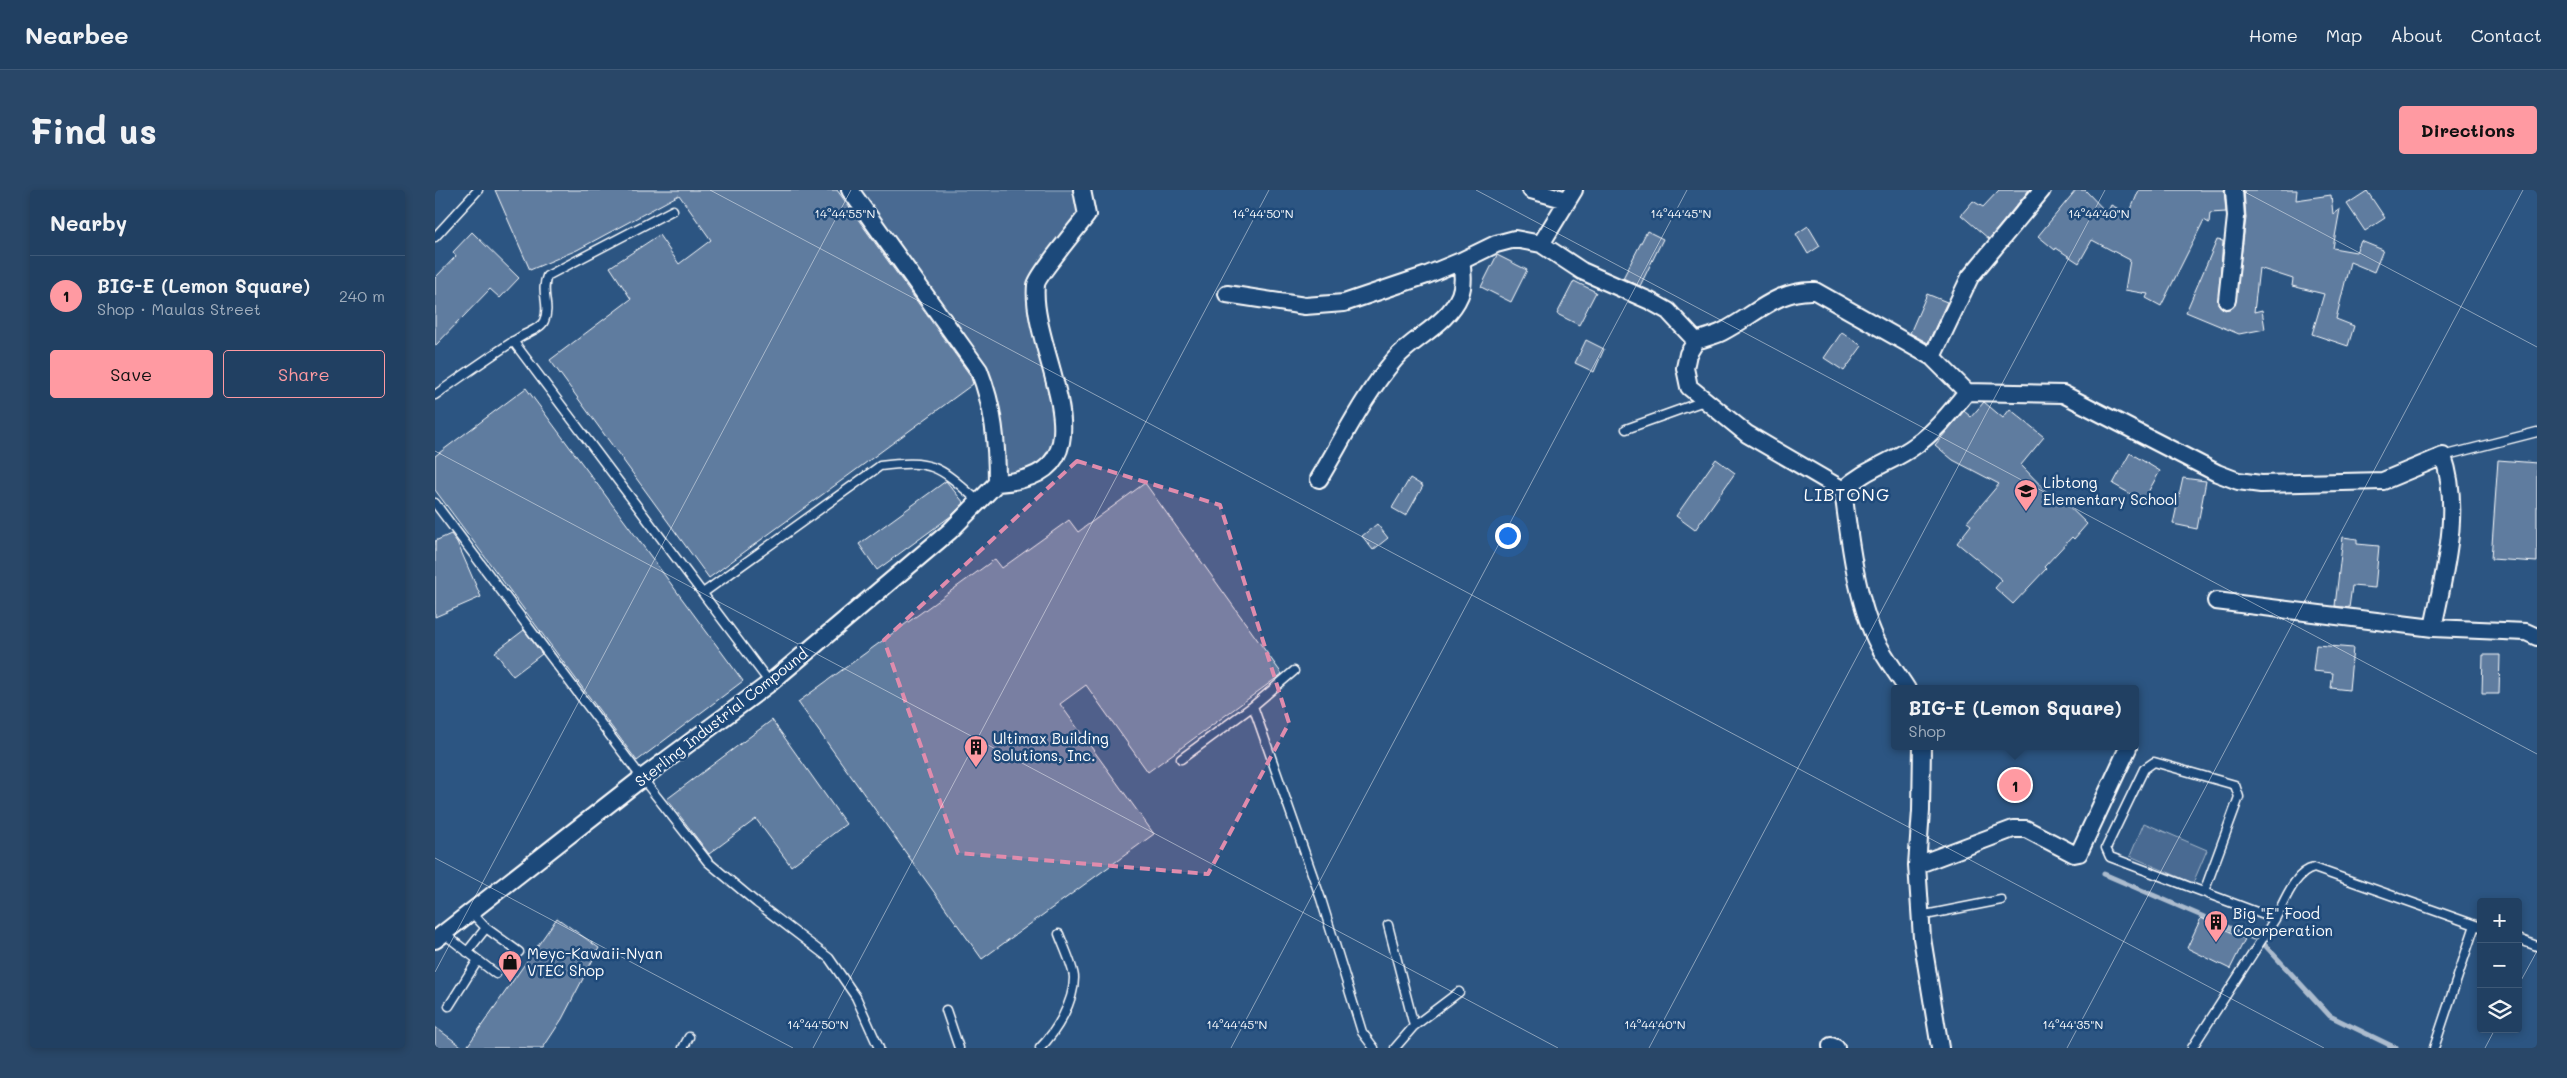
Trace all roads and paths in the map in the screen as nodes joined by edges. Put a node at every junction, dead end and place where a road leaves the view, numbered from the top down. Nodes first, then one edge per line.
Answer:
1 (478, 190) edge
2 (850, 190) edge
3 (1083, 190) edge
4 (1531, 190) edge
5 (2042, 190) edge
6 (2234, 190) edge
7 (1570, 195) edge
8 (673, 210) dead end
9 (435, 237) edge
10 (1541, 244) junction
11 (1461, 261) junction
12 (1227, 294) dead end
13 (2227, 300) dead end
14 (1696, 340) junction
15 (513, 341) junction
16 (1932, 357) junction
17 (1967, 392) junction
18 (435, 395) edge
19 (1704, 401) junction
20 (1626, 429) dead end
21 (2537, 432) edge
22 (2443, 456) junction
23 (1319, 479) dead end
24 (997, 483) junction
25 (1843, 490) junction
26 (978, 501) junction
27 (435, 503) edge
28 (703, 594) junction
29 (2216, 601) dead end
30 (2433, 628) junction
31 (2537, 637) edge
32 (1294, 671) dead end
33 (770, 683) junction
34 (1904, 685) edge
35 (1253, 706) junction
36 (1922, 750) edge
37 (2127, 750) edge
38 (1181, 759) dead end
39 (642, 778) junction
40 (1917, 865) junction
41 (2204, 892) junction
42 (2001, 900) dead end
43 (471, 912) junction
44 (1920, 916) junction
45 (2275, 919) junction
46 (1388, 925) dead end
47 (2477, 926) edge
48 (486, 928) junction
49 (2477, 929) edge
50 (1059, 934) dead end
51 (439, 937) edge
52 (2522, 940) edge
53 (2537, 946) edge
54 (467, 952) junction
55 (519, 952) dead end
56 (477, 960) junction
57 (496, 974) dead end
58 (1459, 992) dead end
59 (449, 1006) dead end
60 (946, 1010) dead end
61 (1414, 1026) junction
62 (689, 1038) dead end
63 (683, 1048) edge
64 (879, 1048) edge
65 (959, 1048) edge
66 (1040, 1048) edge
67 (1374, 1048) edge
68 (1395, 1048) edge
69 (1939, 1048) edge
70 (2192, 1048) edge
71 (2434, 1048) edge

1 - 9 lane
2 - 24 street
3 - 24 street
4 - 7 street
5 - 16 street
6 - 13 street
7 - 10 street
8 - 15 lane
10 - 11 street
10 - 14 street
11 - 12 street
11 - 23 street
14 - 16 street
14 - 19 street
15 - 18 lane
15 - 28 lane
16 - 17 street
17 - 22 street
17 - 25 street
19 - 20 lane
19 - 25 street
21 - 22 lane
22 - 30 street
24 - 26 street, Sterling Industrial Compound
25 - 34 street
26 - 28 lane
26 - 33 street, Sterling Industrial Compound
27 - 39 lane
28 - 33 lane
29 - 30 street
30 - 31 street
32 - 35 lane
33 - 39 street, Sterling Industrial Compound
35 - 38 lane
35 - 67 lane
36 - 40 street
37 - 40 street
39 - 43 street, Sterling Industrial Compound
39 - 64 lane
40 - 44 street
41 - 41 lane
41 - 45 lane
42 - 44 lane
43 - 48 lane
43 - 51 street, Sterling Industrial Compound
44 - 69 street
45 - 47 lane
45 - 70 lane
46 - 61 lane
48 - 54 lane
48 - 55 lane
49 - 71 lane
50 - 66 lane
51 - 54 lane
52 - 53 lane
54 - 56 lane
56 - 57 lane
56 - 59 lane
58 - 61 lane
60 - 65 lane
61 - 68 lane
62 - 63 lane

